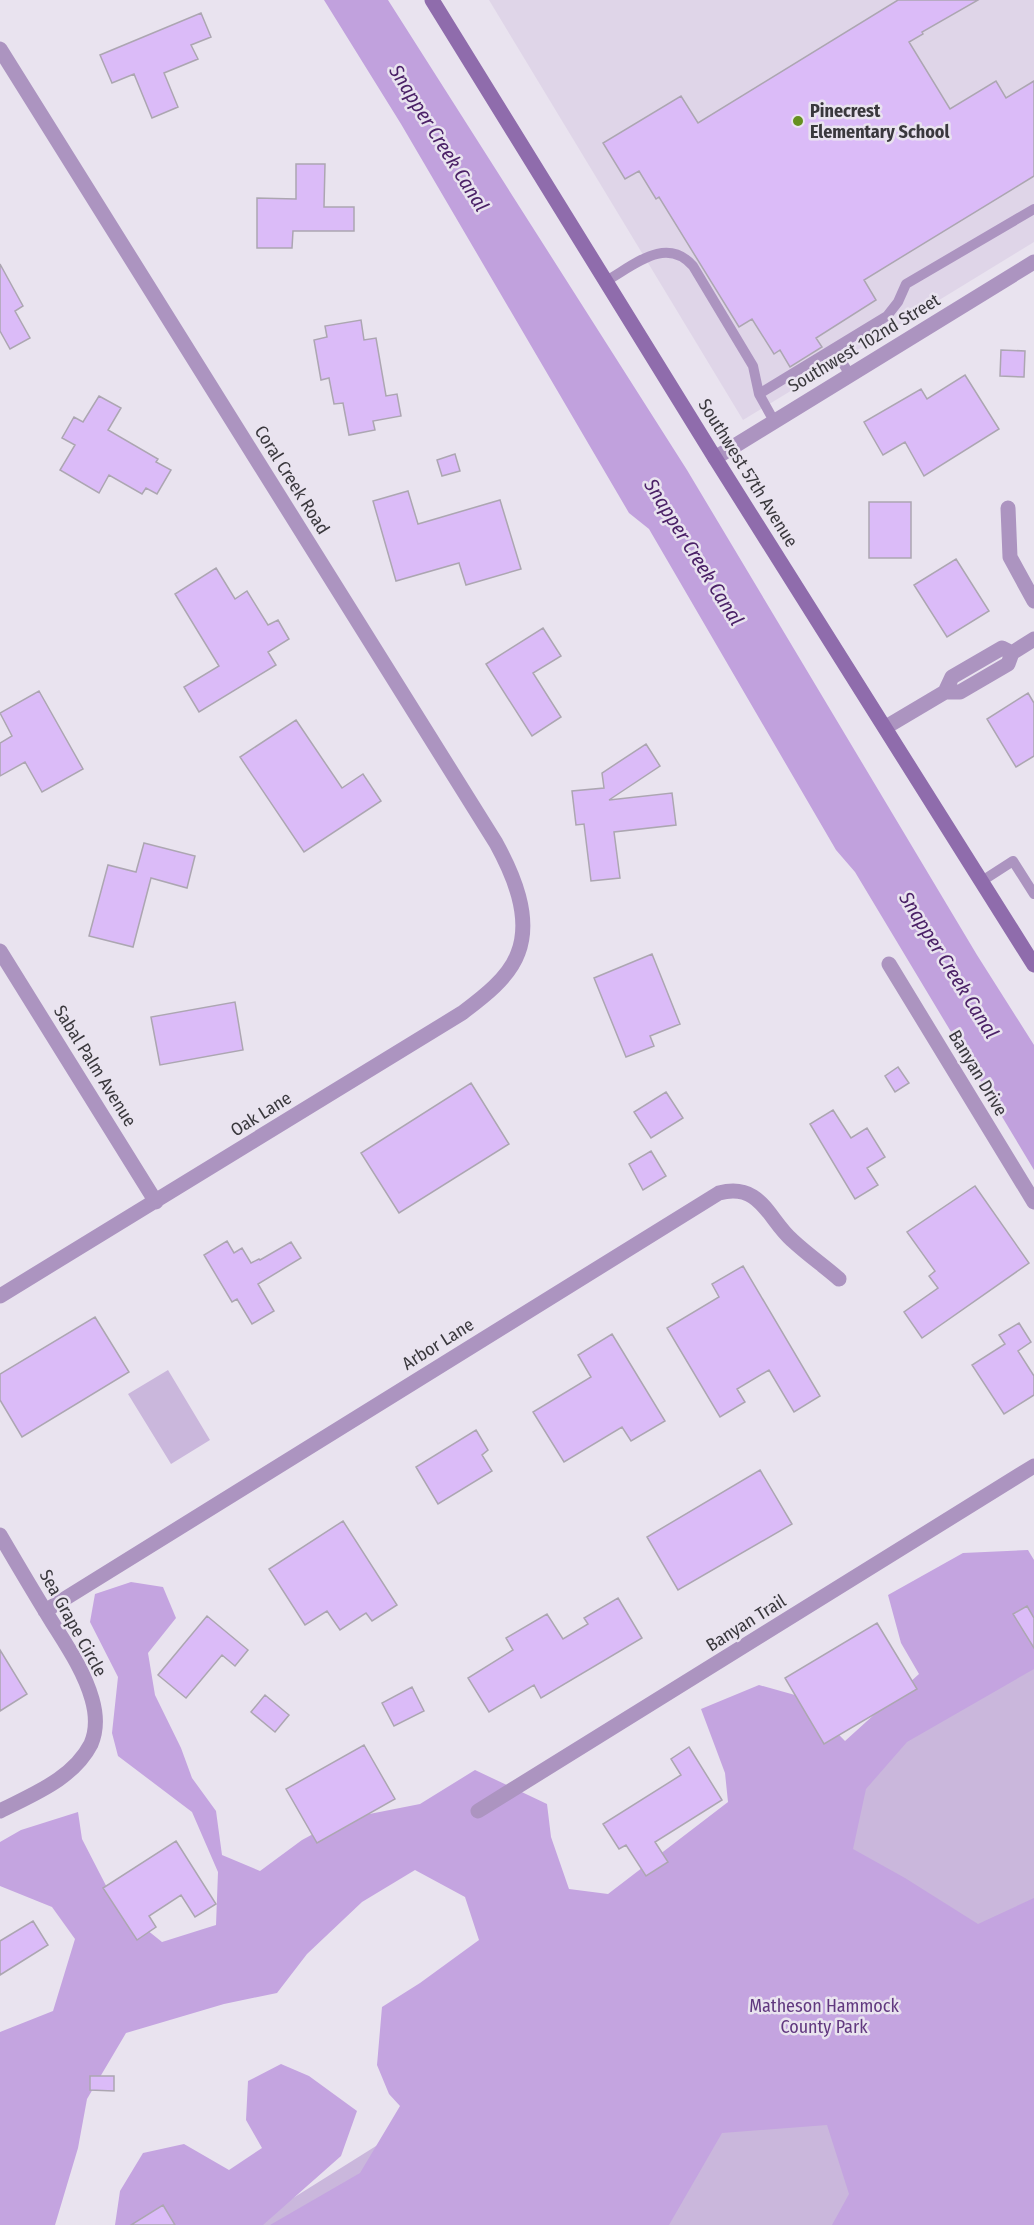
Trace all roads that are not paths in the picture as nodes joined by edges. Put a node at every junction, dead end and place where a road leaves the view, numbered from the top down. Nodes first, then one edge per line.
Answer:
1 (432, 0) edge
2 (0, 50) edge
3 (1034, 209) edge
4 (1034, 262) edge
5 (606, 281) junction
6 (834, 349) junction
7 (850, 375) junction
8 (759, 394) junction
9 (774, 421) junction
10 (715, 458) junction
11 (1008, 508) dead end
12 (1034, 600) edge
13 (1034, 639) edge
14 (885, 727) junction
15 (982, 881) junction
16 (1034, 894) edge
17 (521, 943) joint
18 (0, 951) edge
19 (889, 964) dead end
20 (1034, 965) edge
21 (156, 1202) junction
22 (1034, 1202) edge
23 (840, 1279) dead end
24 (0, 1296) edge
25 (1034, 1466) edge
26 (0, 1535) edge
27 (45, 1611) junction
28 (0, 1811) edge
29 (478, 1811) dead end

1 - 5 main road, Southwest 57th Avenue
2 - 17 street, Coral Creek Road
3 - 6 lane
4 - 7 street, Southwest 102nd Street
5 - 8 lane
5 - 10 main road, Southwest 57th Avenue
6 - 7 lane
6 - 8 lane
7 - 9 street, Southwest 102nd Street
8 - 9 lane
9 - 10 street, Southwest 102nd Street
10 - 14 main road, Southwest 57th Avenue
11 - 12 street
13 - 14 street
14 - 15 main road, Southwest 57th Avenue
15 - 16 lane
15 - 20 main road, Southwest 57th Avenue
17 - 21 street, Oak Lane
18 - 21 street, Sabal Palm Avenue
19 - 22 street, Banyan Drive
21 - 24 street, Oak Lane
23 - 27 street, Arbor Lane
25 - 29 street, Banyan Trail
26 - 27 street, Sea Grape Circle
27 - 28 street, Sea Grape Circle

